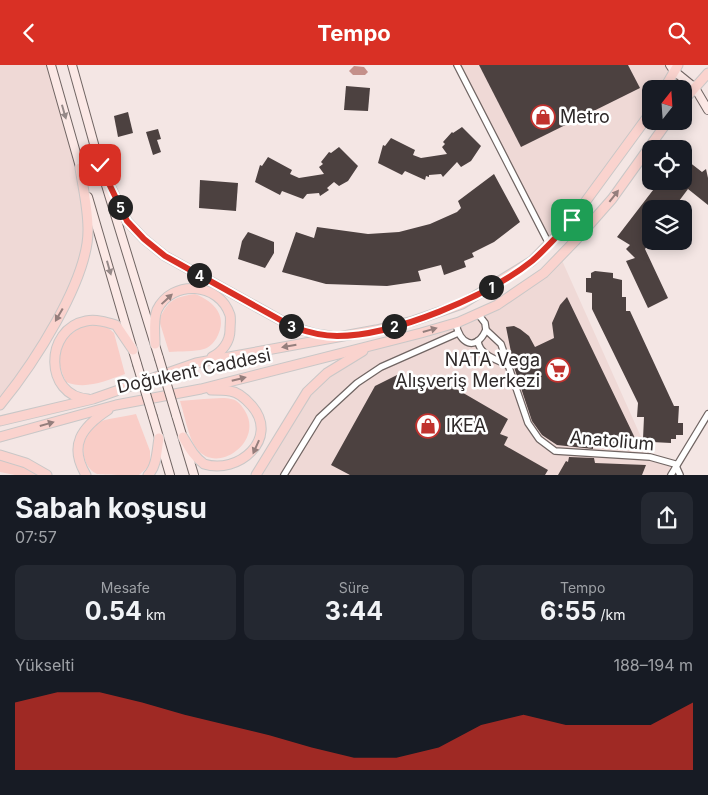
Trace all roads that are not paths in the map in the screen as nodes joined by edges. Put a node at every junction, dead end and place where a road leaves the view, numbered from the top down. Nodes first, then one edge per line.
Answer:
1 (51, 65) edge
2 (72, 65) edge
3 (458, 65) edge
4 (674, 67) edge
5 (708, 73) edge
6 (668, 80) edge
7 (695, 88) junction
8 (692, 91) edge
9 (708, 111) edge
10 (642, 125) edge
11 (662, 130) edge
12 (100, 165) junction
13 (80, 168) junction
14 (549, 244) junction
15 (478, 314) junction
16 (456, 323) junction
17 (376, 330) junction
18 (486, 330) junction
19 (458, 333) junction
20 (478, 341) junction
21 (155, 344) junction
22 (375, 345) junction
23 (133, 350) junction
24 (196, 363) junction
25 (509, 366) junction
26 (201, 389) junction
27 (93, 399) junction
28 (0, 405) edge
29 (116, 405) junction
30 (708, 414) edge
31 (0, 421) edge
32 (0, 437) edge
33 (183, 437) junction
34 (159, 438) junction
35 (0, 455) edge
36 (675, 464) junction
37 (47, 475) edge
38 (86, 475) edge
39 (148, 475) edge
40 (170, 475) edge
41 (194, 475) edge
42 (256, 475) edge
43 (284, 475) edge
44 (671, 475) edge
45 (680, 475) edge

1 -> 13 main road
2 - 12 main road
3 - 14 street
4 - 6 main road
4 - 7 main road
5 - 7 main road
7 - 8 main road
7 - 9 main road
10 - 14 main road, Doğukent Caddesi
15 -> 11 main road, Doğukent Caddesi
12 - 17 main road
12 - 21 main road
13 -> 23 main road
13 -> 28 main road
14 - 17 main road, Doğukent Caddesi
15 - 16 main road, Doğukent Caddesi
15 - 18 street, Anatolium
16 - 19 street
22 -> 16 main road, Doğukent Caddesi
17 -> 24 main road, Doğukent Caddesi
18 - 20 street
18 - 25 street, Anatolium
19 - 20 street
19 - 43 street
20 - 25 street
21 -> 24 main road
21 - 33 main road, bridge
26 -> 22 main road, Doğukent Caddesi
22 - 42 main road
23 - 27 main road
23 - 34 main road, bridge
24 - 27 main road, Doğukent Caddesi
25 - 36 street, Anatolium
26 - 29 main road, Doğukent Caddesi
26 -> 33 main road
27 - 31 main road, Doğukent Caddesi
32 -> 29 main road, Doğukent Caddesi
29 - 38 main road
30 - 36 street
33 - 41 main road
34 - 39 main road
34 - 40 main road
35 - 37 main road
36 - 44 street
36 - 45 street

